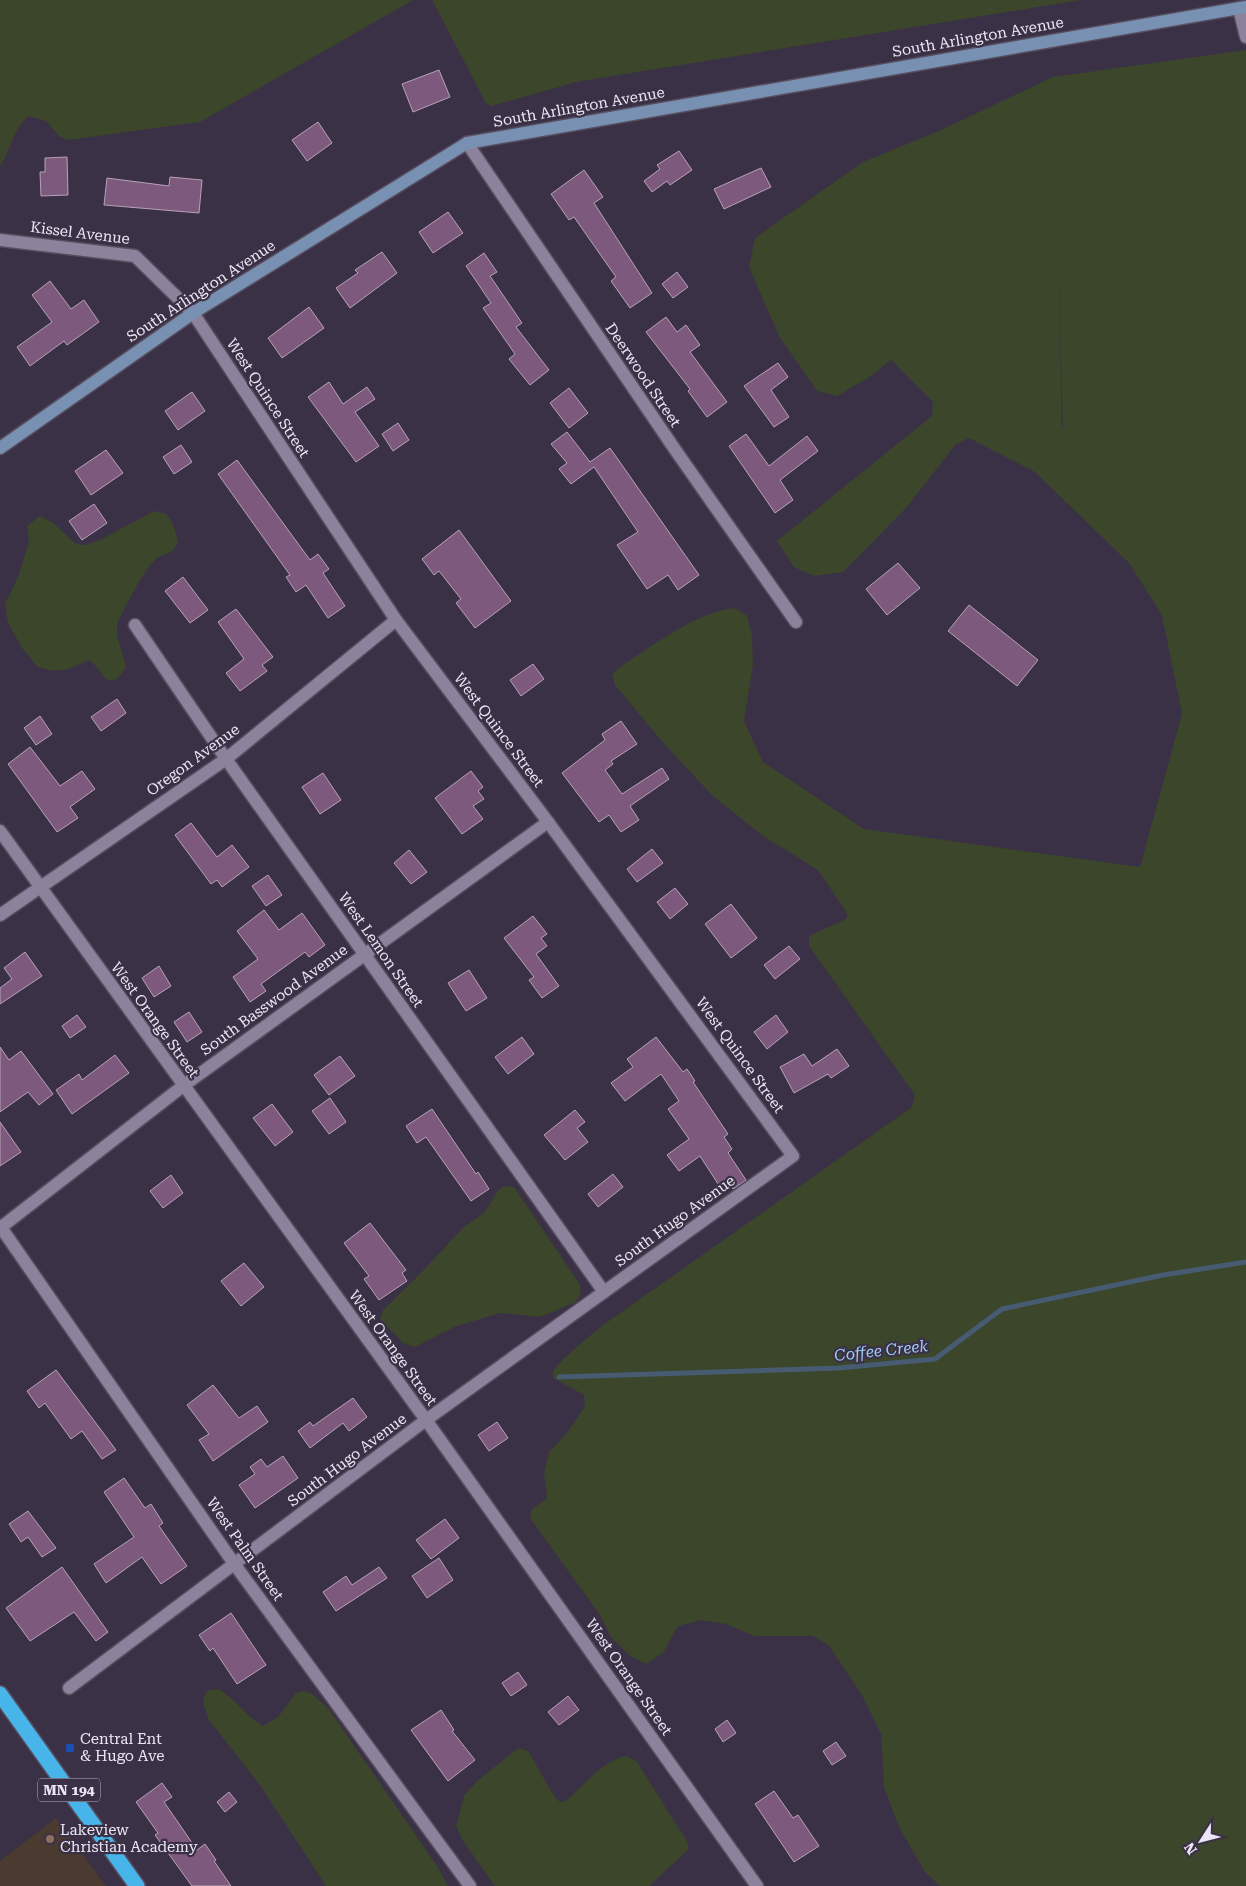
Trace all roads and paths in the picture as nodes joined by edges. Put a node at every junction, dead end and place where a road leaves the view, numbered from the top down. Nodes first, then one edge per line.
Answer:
1 (1243, 7) edge
2 (1246, 37) edge
3 (467, 143) junction
4 (0, 240) edge
5 (193, 313) junction
6 (0, 448) edge
7 (396, 620) junction
8 (796, 622) dead end
9 (135, 624) dead end
10 (226, 759) junction
11 (548, 822) junction
12 (0, 831) edge
13 (39, 887) junction
14 (0, 915) edge
15 (364, 954) junction
16 (183, 1086) junction
17 (793, 1156) joint
18 (0, 1227) edge
19 (604, 1292) junction
20 (426, 1420) junction
21 (235, 1565) junction
22 (69, 1688) dead end
23 (0, 1694) edge
24 (137, 1886) edge
25 (470, 1886) edge
26 (757, 1886) edge

1 - 2 street
1 - 3 main road, South Arlington Avenue
3 - 5 main road, South Arlington Avenue
3 - 8 street, Deerwood Street
4 - 5 street, Kissel Avenue
5 - 6 main road, South Arlington Avenue
5 - 7 street, West Quince Street
7 - 10 street, Oregon Avenue
7 - 11 street, West Quince Street
9 - 10 street, West Lemon Street
10 - 13 street, Oregon Avenue
10 - 15 street, West Lemon Street
11 - 15 street, South Basswood Avenue
11 - 17 street, West Quince Street
12 - 13 street, West Orange Street
13 - 14 street, Oregon Avenue
13 - 16 street, West Orange Street
15 - 16 street, South Basswood Avenue
15 - 19 street, West Lemon Street
16 - 18 street, South Basswood Avenue
16 - 20 street, West Orange Street
17 - 19 street, South Hugo Avenue
18 - 21 street, West Palm Street
19 - 20 street, South Hugo Avenue
20 - 21 street, South Hugo Avenue
20 - 26 street, West Orange Street
21 - 22 street, South Hugo Avenue
21 - 25 street, West Palm Street
23 - 24 highway, MN 194

